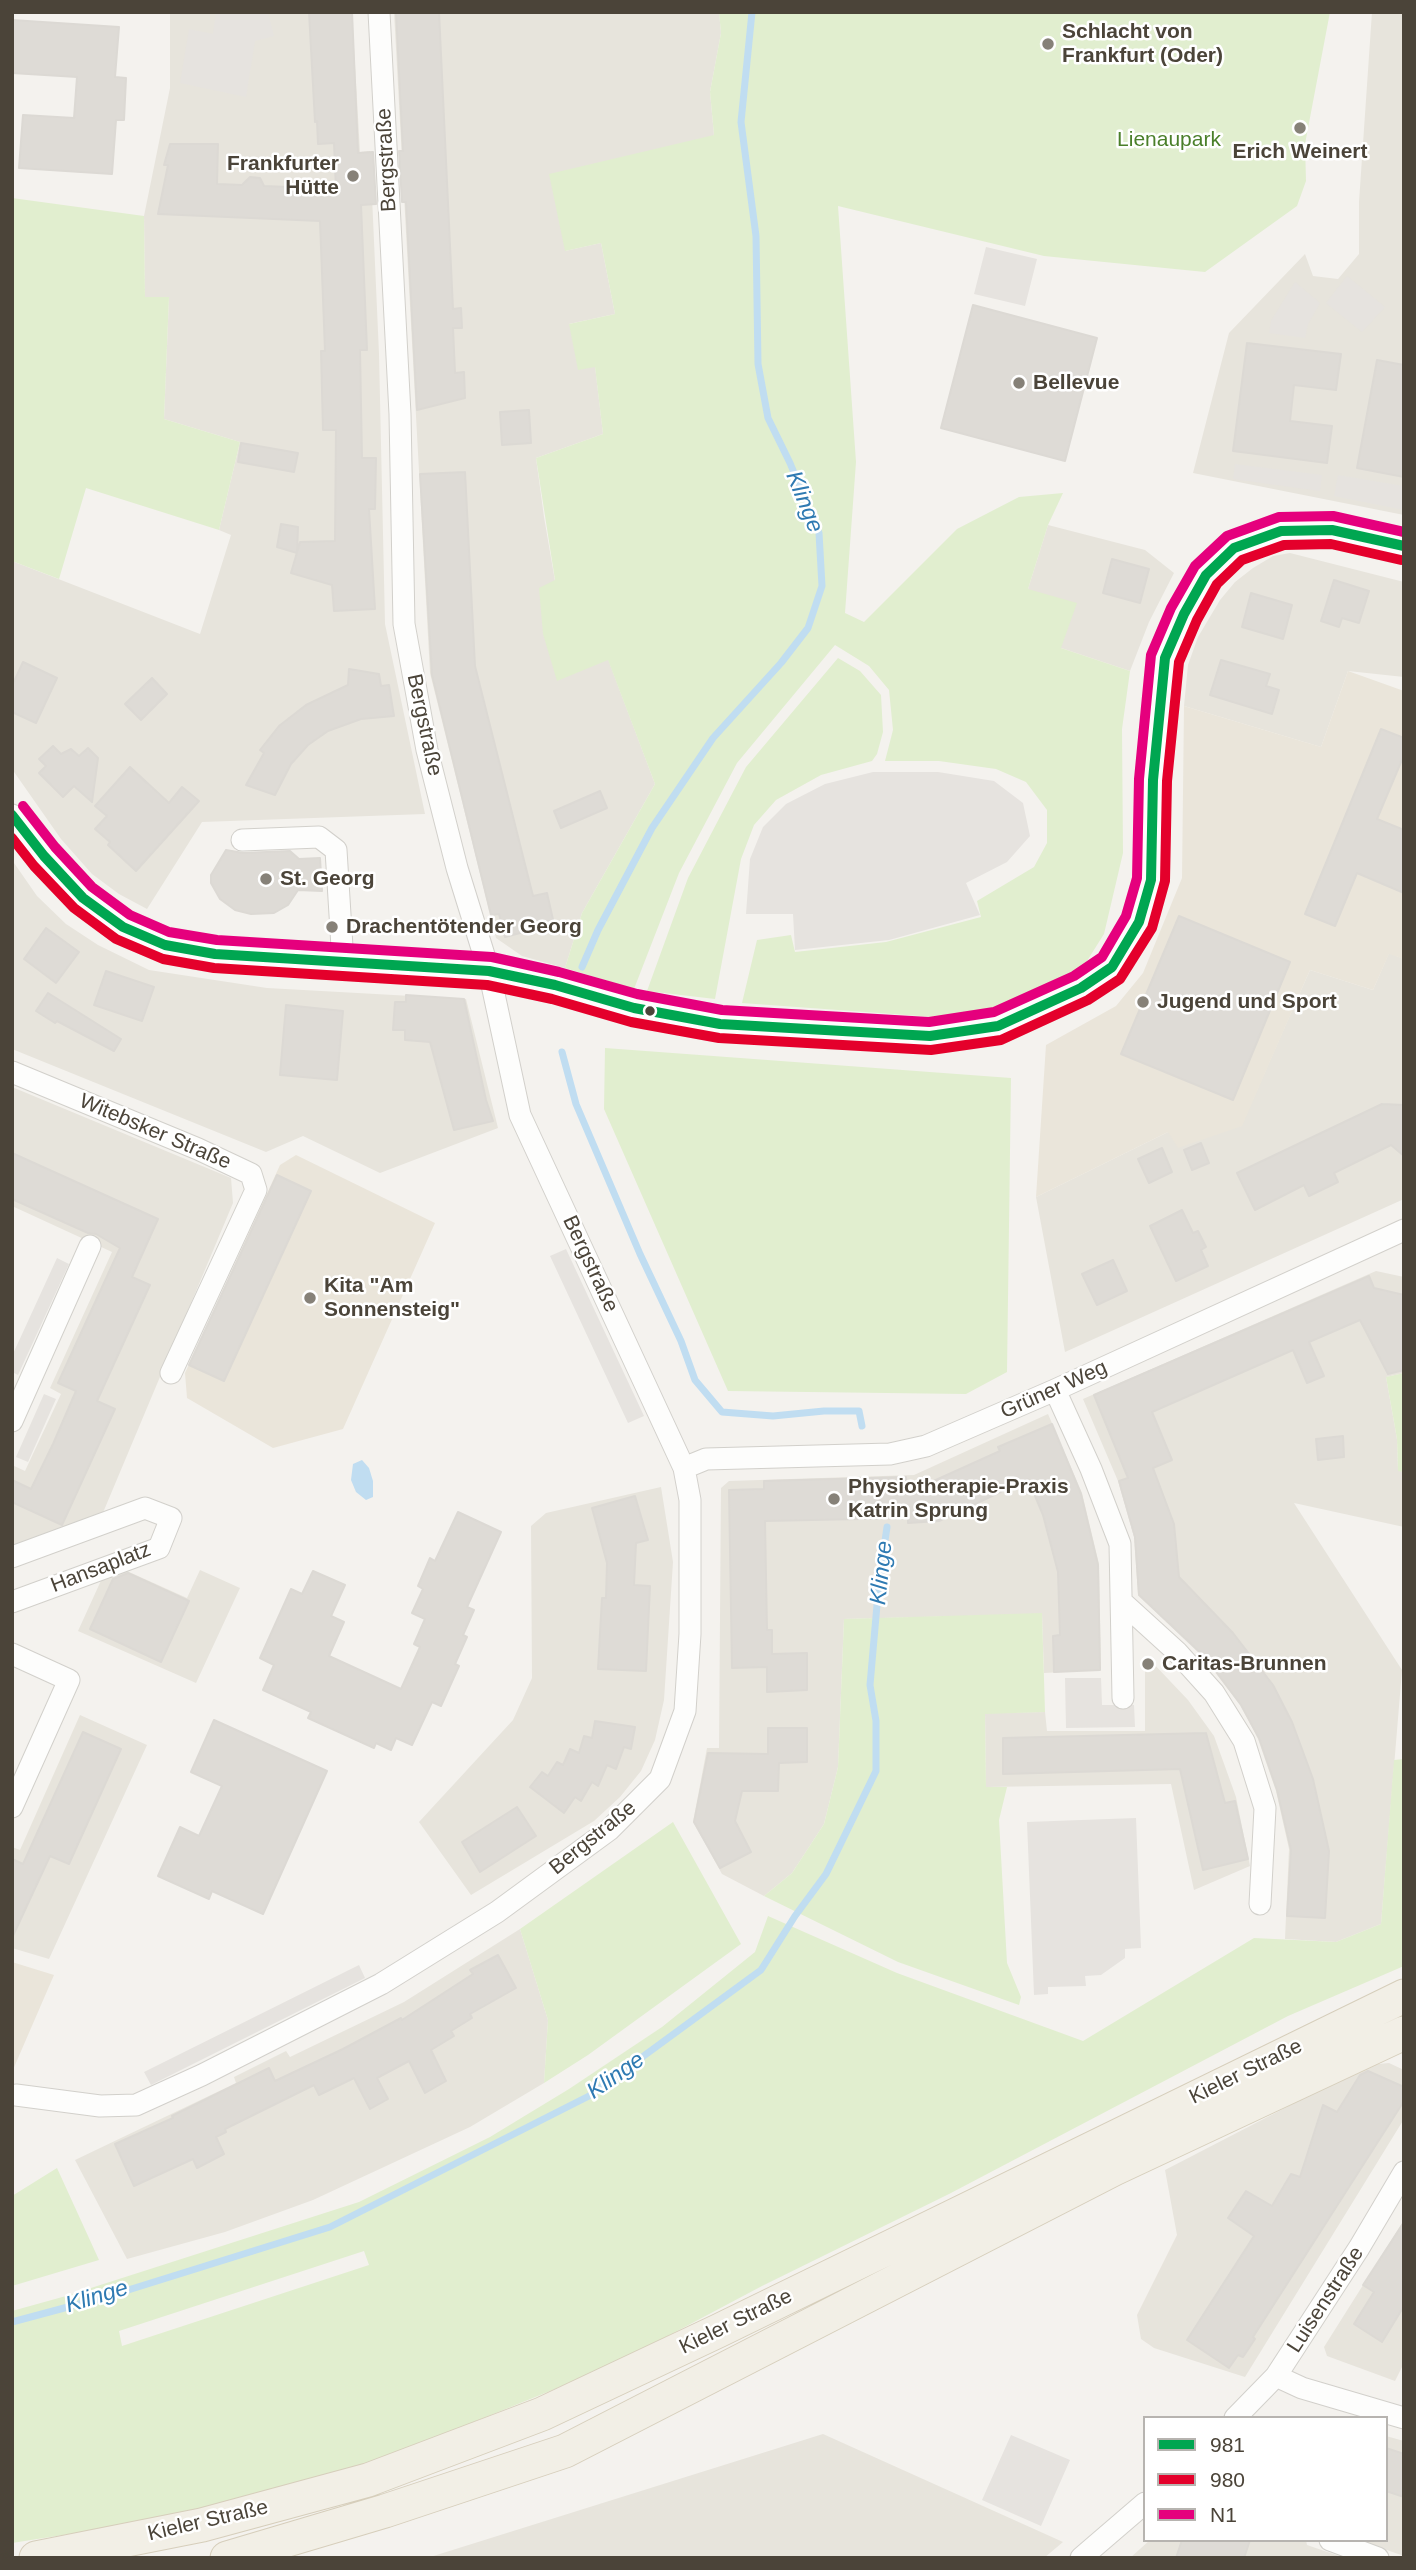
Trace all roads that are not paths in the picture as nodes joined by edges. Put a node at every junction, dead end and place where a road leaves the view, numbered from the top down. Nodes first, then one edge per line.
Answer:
1 (379, 12) edge
2 (1404, 546) edge
3 (12, 815) edge
4 (242, 840) dead end
5 (343, 963) junction
6 (489, 971) junction
7 (12, 1072) edge
8 (1404, 1230) edge
9 (90, 1246) dead end
10 (171, 1373) dead end
11 (1055, 1390) junction
12 (12, 1421) edge
13 (684, 1468) junction
14 (12, 1557) edge
15 (12, 1602) edge
16 (1122, 1602) junction
17 (12, 1654) edge
18 (1122, 1698) dead end
19 (12, 1807) edge
20 (1260, 1905) dead end
21 (1404, 1996) edge
22 (1404, 2033) edge
23 (16, 2095) dead end
24 (1404, 2172) edge
25 (1276, 2376) junction
26 (1237, 2416) edge
27 (1404, 2418) edge
28 (1143, 2505) edge
29 (1335, 2542) edge
30 (36, 2558) edge
31 (227, 2558) edge
32 (1081, 2558) edge
33 (1378, 2558) edge

1 - 6 street, Bergstraße
2 - 6 street
3 - 5 street
4 - 5 street
5 - 6 street
6 - 13 street, Bergstraße
7 - 10 street, Witebsker Straße
8 - 11 street, Grüner Weg
9 - 12 street
11 - 13 street, Grüner Weg
11 - 16 street
13 - 23 street, Bergstraße
14 - 15 street, Hansaplatz
16 - 18 street
16 - 20 street
17 - 19 street
21 - 30 main road, Kieler Straße
22 - 31 main road, Kieler Straße
24 - 25 street, Luisenstraße
25 - 26 street, Luisenstraße
25 - 27 street
28 - 32 street
29 - 33 street

